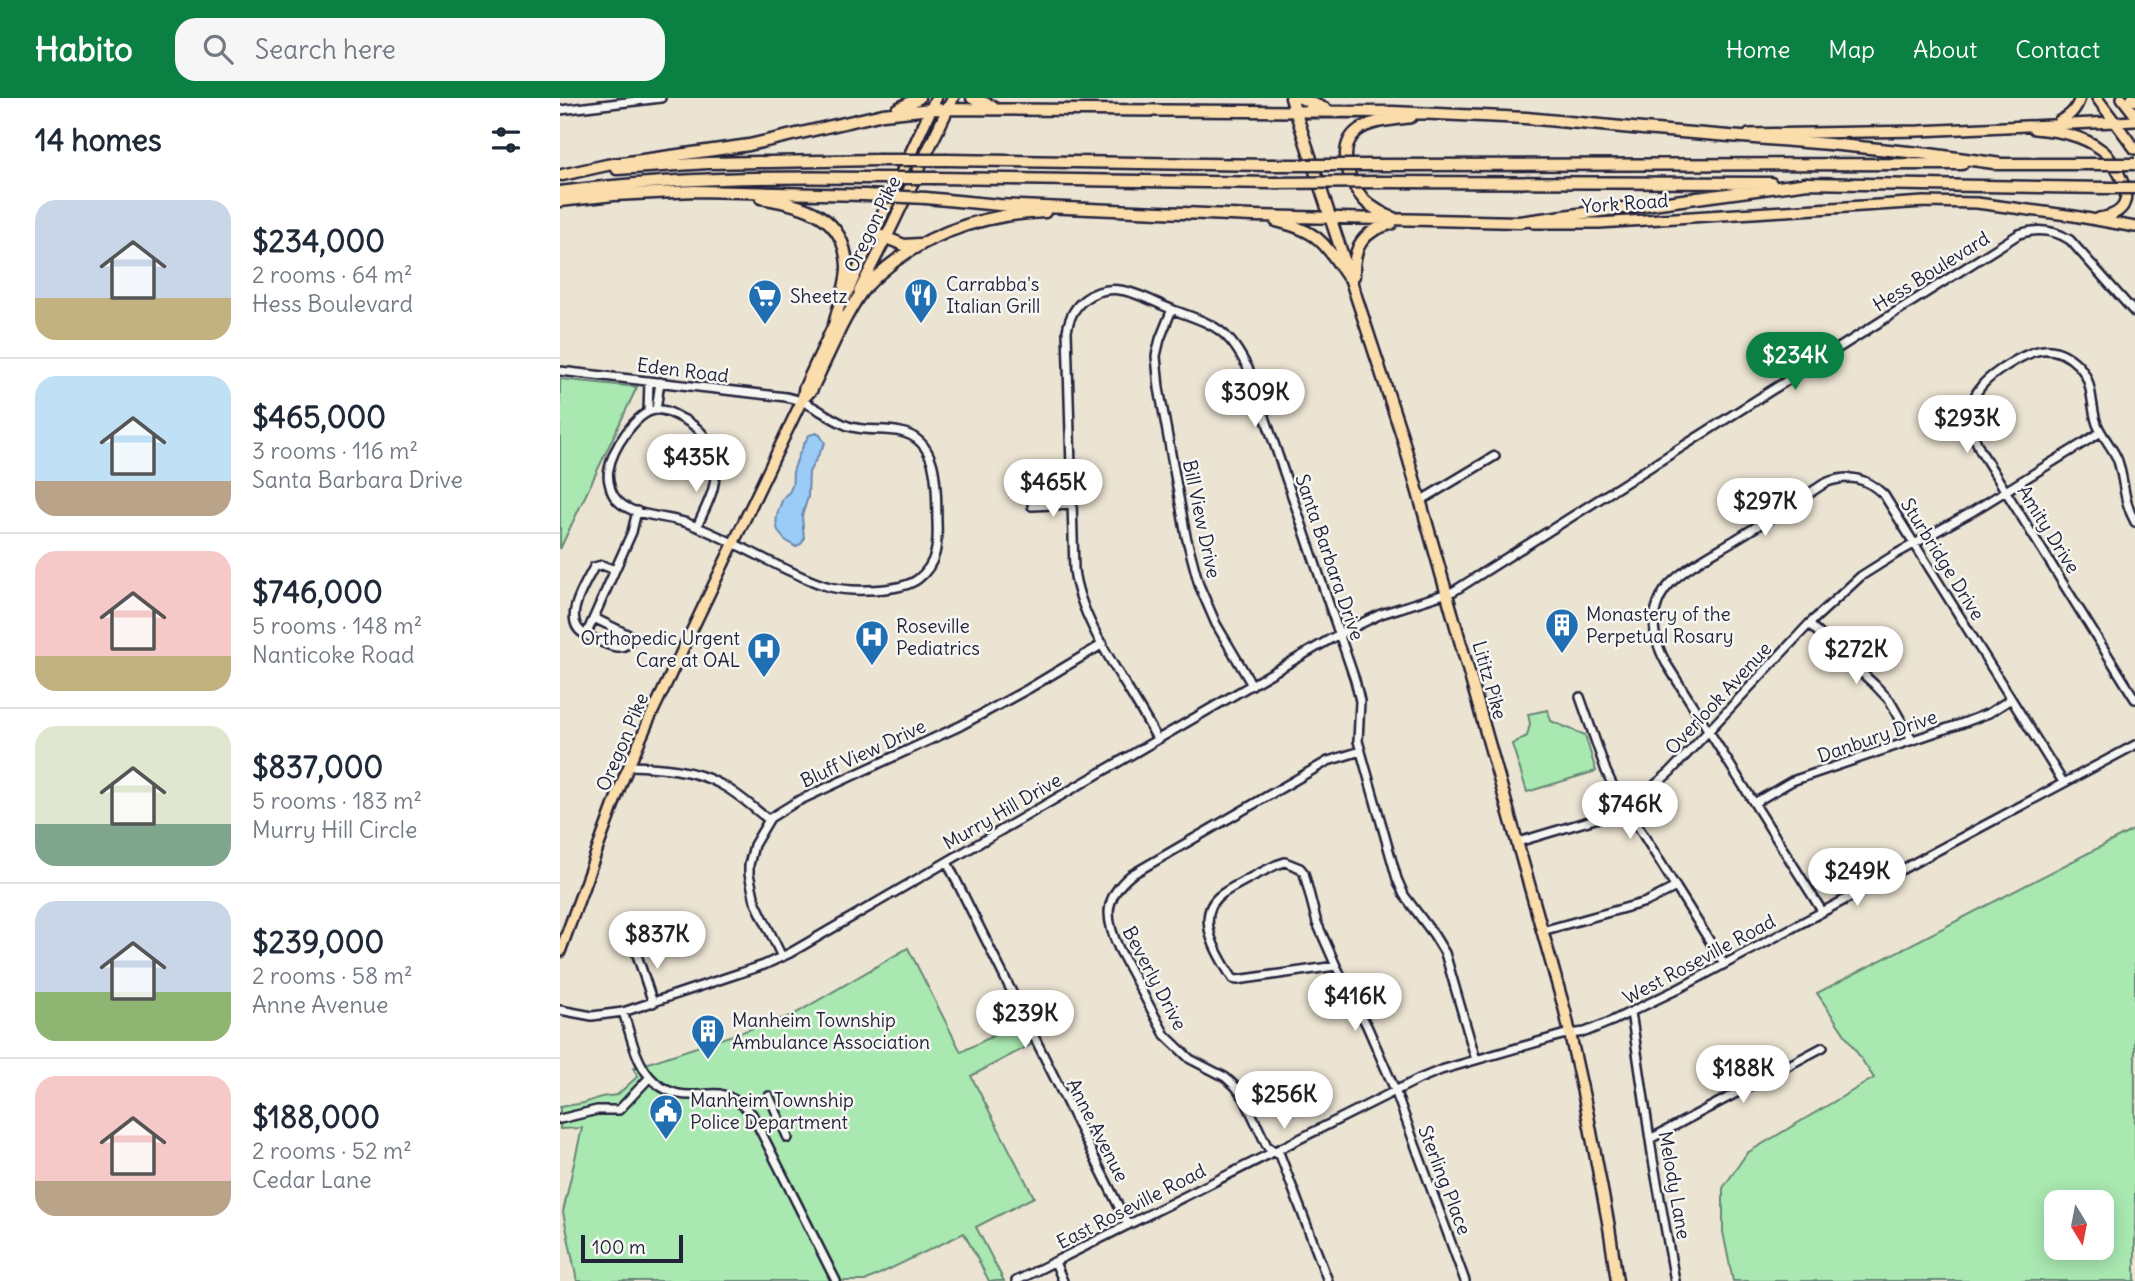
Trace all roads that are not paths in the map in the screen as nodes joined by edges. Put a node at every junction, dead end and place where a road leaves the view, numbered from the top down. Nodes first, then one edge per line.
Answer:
1 (661, 98) edge
2 (919, 98) edge
3 (936, 98) edge
4 (953, 98) edge
5 (972, 98) edge
6 (1291, 98) edge
7 (1300, 98) edge
8 (2080, 98) edge
9 (2097, 98) edge
10 (2122, 98) edge
11 (637, 99) edge
12 (931, 109) junction
13 (949, 109) junction
14 (560, 110) edge
15 (1024, 110) junction
16 (1295, 111) junction
17 (1337, 112) junction
18 (1432, 113) junction
19 (883, 114) junction
20 (2135, 116) edge
21 (2135, 121) edge
22 (2114, 122) junction
23 (2054, 123) junction
24 (2005, 126) junction
25 (1704, 134) junction
26 (2135, 149) edge
27 (2001, 164) junction
28 (2135, 164) edge
29 (561, 175) edge
30 (1808, 183) junction
31 (2135, 188) edge
32 (695, 191) junction
33 (560, 192) edge
34 (560, 201) edge
35 (1115, 210) junction
36 (1253, 216) junction
37 (1331, 217) junction
38 (2090, 220) junction
39 (1409, 221) junction
40 (1519, 222) junction
41 (2135, 228) edge
42 (874, 233) junction
43 (886, 238) junction
44 (923, 244) junction
45 (1355, 288) junction
46 (1172, 309) junction
47 (2135, 313) edge
48 (838, 323) junction
49 (560, 371) edge
50 (649, 381) junction
51 (660, 382) junction
52 (802, 400) junction
53 (652, 411) junction
54 (2101, 432) junction
55 (710, 446) dead end
56 (1495, 456) dead end
57 (714, 462) dead end
58 (2007, 491) junction
59 (1420, 501) junction
60 (1073, 504) junction
61 (1032, 506) dead end
62 (637, 512) junction
63 (2135, 522) edge
64 (697, 527) junction
65 (1915, 543) junction
66 (734, 544) junction
67 (615, 570) junction
68 (1447, 593) junction
69 (594, 618) junction
70 (1809, 624) junction
71 (586, 635) junction
72 (1339, 635) junction
73 (1103, 644) junction
74 (1252, 685) junction
75 (1580, 697) dead end
76 (2011, 699) junction
77 (2135, 699) edge
78 (1708, 731) junction
79 (1157, 739) junction
80 (1912, 740) junction
81 (2135, 745) edge
82 (1361, 751) junction
83 (629, 766) junction
84 (2063, 782) junction
85 (1754, 803) junction
86 (1625, 807) junction
87 (769, 820) junction
88 (1518, 842) junction
89 (947, 862) junction
90 (1676, 887) junction
91 (1822, 911) junction
92 (1542, 931) junction
93 (636, 939) dead end
94 (560, 952) edge
95 (782, 957) junction
96 (1724, 964) junction
97 (1336, 966) junction
98 (653, 1003) junction
99 (560, 1010) edge
100 (623, 1012) junction
101 (1631, 1012) junction
102 (1570, 1034) junction
103 (1823, 1046) dead end
104 (1476, 1060) junction
105 (650, 1077) junction
106 (1395, 1090) junction
107 (769, 1096) dead end
108 (560, 1119) edge
109 (788, 1138) dead end
110 (1650, 1139) junction
111 (1274, 1151) junction
112 (1128, 1225) junction
113 (1055, 1262) junction
114 (836, 1281) edge
115 (1016, 1281) edge
116 (1063, 1281) edge
117 (1328, 1281) edge
118 (1465, 1281) edge
119 (1617, 1281) edge
120 (1675, 1281) edge

1 - 11 street
2 - 19 highway
3 - 12 highway, Oregon Pike
4 - 13 highway, Oregon Pike
5 - 15 highway
6 - 16 highway, Lititz Pike
7 - 17 highway
8 - 23 main road
9 - 22 main road
10 - 20 main road
11 - 14 street
12 - 13 highway
12 - 19 highway
12 - 42 highway, Oregon Pike
13 - 15 highway
13 - 43 highway, Oregon Pike
15 - 16 highway
16 - 17 highway
16 - 37 highway, Lititz Pike
17 - 18 highway
18 - 25 highway
18 - 39 highway
19 - 29 highway
21 - 22 main road
22 - 23 main road
22 - 26 main road
23 - 24 main road
24 - 25 main road
24 - 38 main road
25 - 27 highway
27 - 28 highway, bridge
27 - 29 highway, bridge
30 - 31 highway, bridge
30 - 33 highway, bridge
30 - 40 highway
32 - 34 highway
32 - 35 highway, bridge
32 - 48 highway
35 - 36 highway, York Road
35 - 44 highway
36 - 37 highway, York Road
36 - 45 highway
37 - 39 highway, York Road
37 - 45 highway, Lititz Pike
38 - 40 main road, York Road
38 - 41 main road, York Road
39 - 40 highway, York Road
39 - 45 highway
42 - 43 highway
42 - 48 main road, Oregon Pike
43 - 44 highway
43 - 48 main road, Oregon Pike
44 - 48 highway
45 - 59 highway, Lititz Pike
46 - 60 street, Santa Barbara Drive
46 - 72 street, Santa Barbara Drive
46 - 74 street, Bill View Drive
47 - 68 street, Hess Boulevard
48 - 52 main road, Oregon Pike
49 - 50 street, Eden Road
50 - 51 street, Eden Road
50 - 53 street
51 - 52 street, Eden Road
51 - 53 street
52 - 66 main road, Oregon Pike
52 - 66 street
53 - 55 street
53 - 62 street
54 - 58 street, Overlook Avenue
54 - 58 street, Amity Drive
54 - 63 street, Amity Drive
56 - 59 street
57 - 64 street
58 - 65 street, Overlook Avenue
58 - 77 street, Amity Drive
59 - 68 highway, Lititz Pike
60 - 61 street
60 - 73 street, Santa Barbara Drive
62 - 64 street
62 - 67 street
64 - 66 street
65 - 70 street, Overlook Avenue
65 - 76 street, Sturbridge Drive
65 - 78 street, Sturbridge Drive
66 - 83 main road, Oregon Pike
67 - 69 street
67 - 71 street
68 - 72 street, Murry Hill Drive
68 - 88 highway, Lititz Pike
69 - 71 street
69 - 71 street
70 - 78 street, Overlook Avenue
70 - 80 street
72 - 74 street, Murry Hill Drive
72 - 82 street, Santa Barbara Drive
73 - 79 street, Santa Barbara Drive
73 - 87 street, Bluff View Drive
74 - 79 street, Murry Hill Drive
75 - 86 street
76 - 80 street, Danbury Drive
76 - 84 street, Sturbridge Drive
78 - 85 street, Sturbridge Drive
78 - 86 street, Overlook Avenue
79 - 89 street, Murry Hill Drive
80 - 85 street, Danbury Drive
81 - 84 street, West Roseville Road
82 - 104 street, Santa Barbara Drive
82 - 111 street, Beverly Drive
83 - 87 street
83 - 94 main road, Oregon Pike
84 - 91 street, West Roseville Road
85 - 91 street, Sturbridge Drive
86 - 88 street, Overlook Avenue
86 - 90 street
87 - 95 street, Bluff View Drive
88 - 92 highway, Lititz Pike
89 - 95 street, Murry Hill Drive
89 - 112 street, Anne Avenue
90 - 92 street
90 - 96 street
91 - 96 street, West Roseville Road
92 - 102 highway, Lititz Pike
93 - 98 street
95 - 98 street, Murry Hill Drive
96 - 101 street, West Roseville Road
97 - 97 street, Sterling Place
97 - 106 street, Sterling Place
98 - 100 street, Murry Hill Drive
99 - 100 street, Murry Hill Drive
100 - 105 street
101 - 102 street, West Roseville Road
101 - 110 street, Melody Lane
102 - 104 street, East Roseville Road
102 - 119 highway, Lititz Pike
103 - 110 street
104 - 106 street, East Roseville Road
105 - 108 street
105 - 114 street
106 - 111 street, East Roseville Road
106 - 118 street, Sterling Place
107 - 109 street
110 - 120 street, Melody Lane
111 - 112 street, East Roseville Road
111 - 117 street, Beverly Drive
112 - 113 street, East Roseville Road
113 - 115 street, East Roseville Road
113 - 116 street

